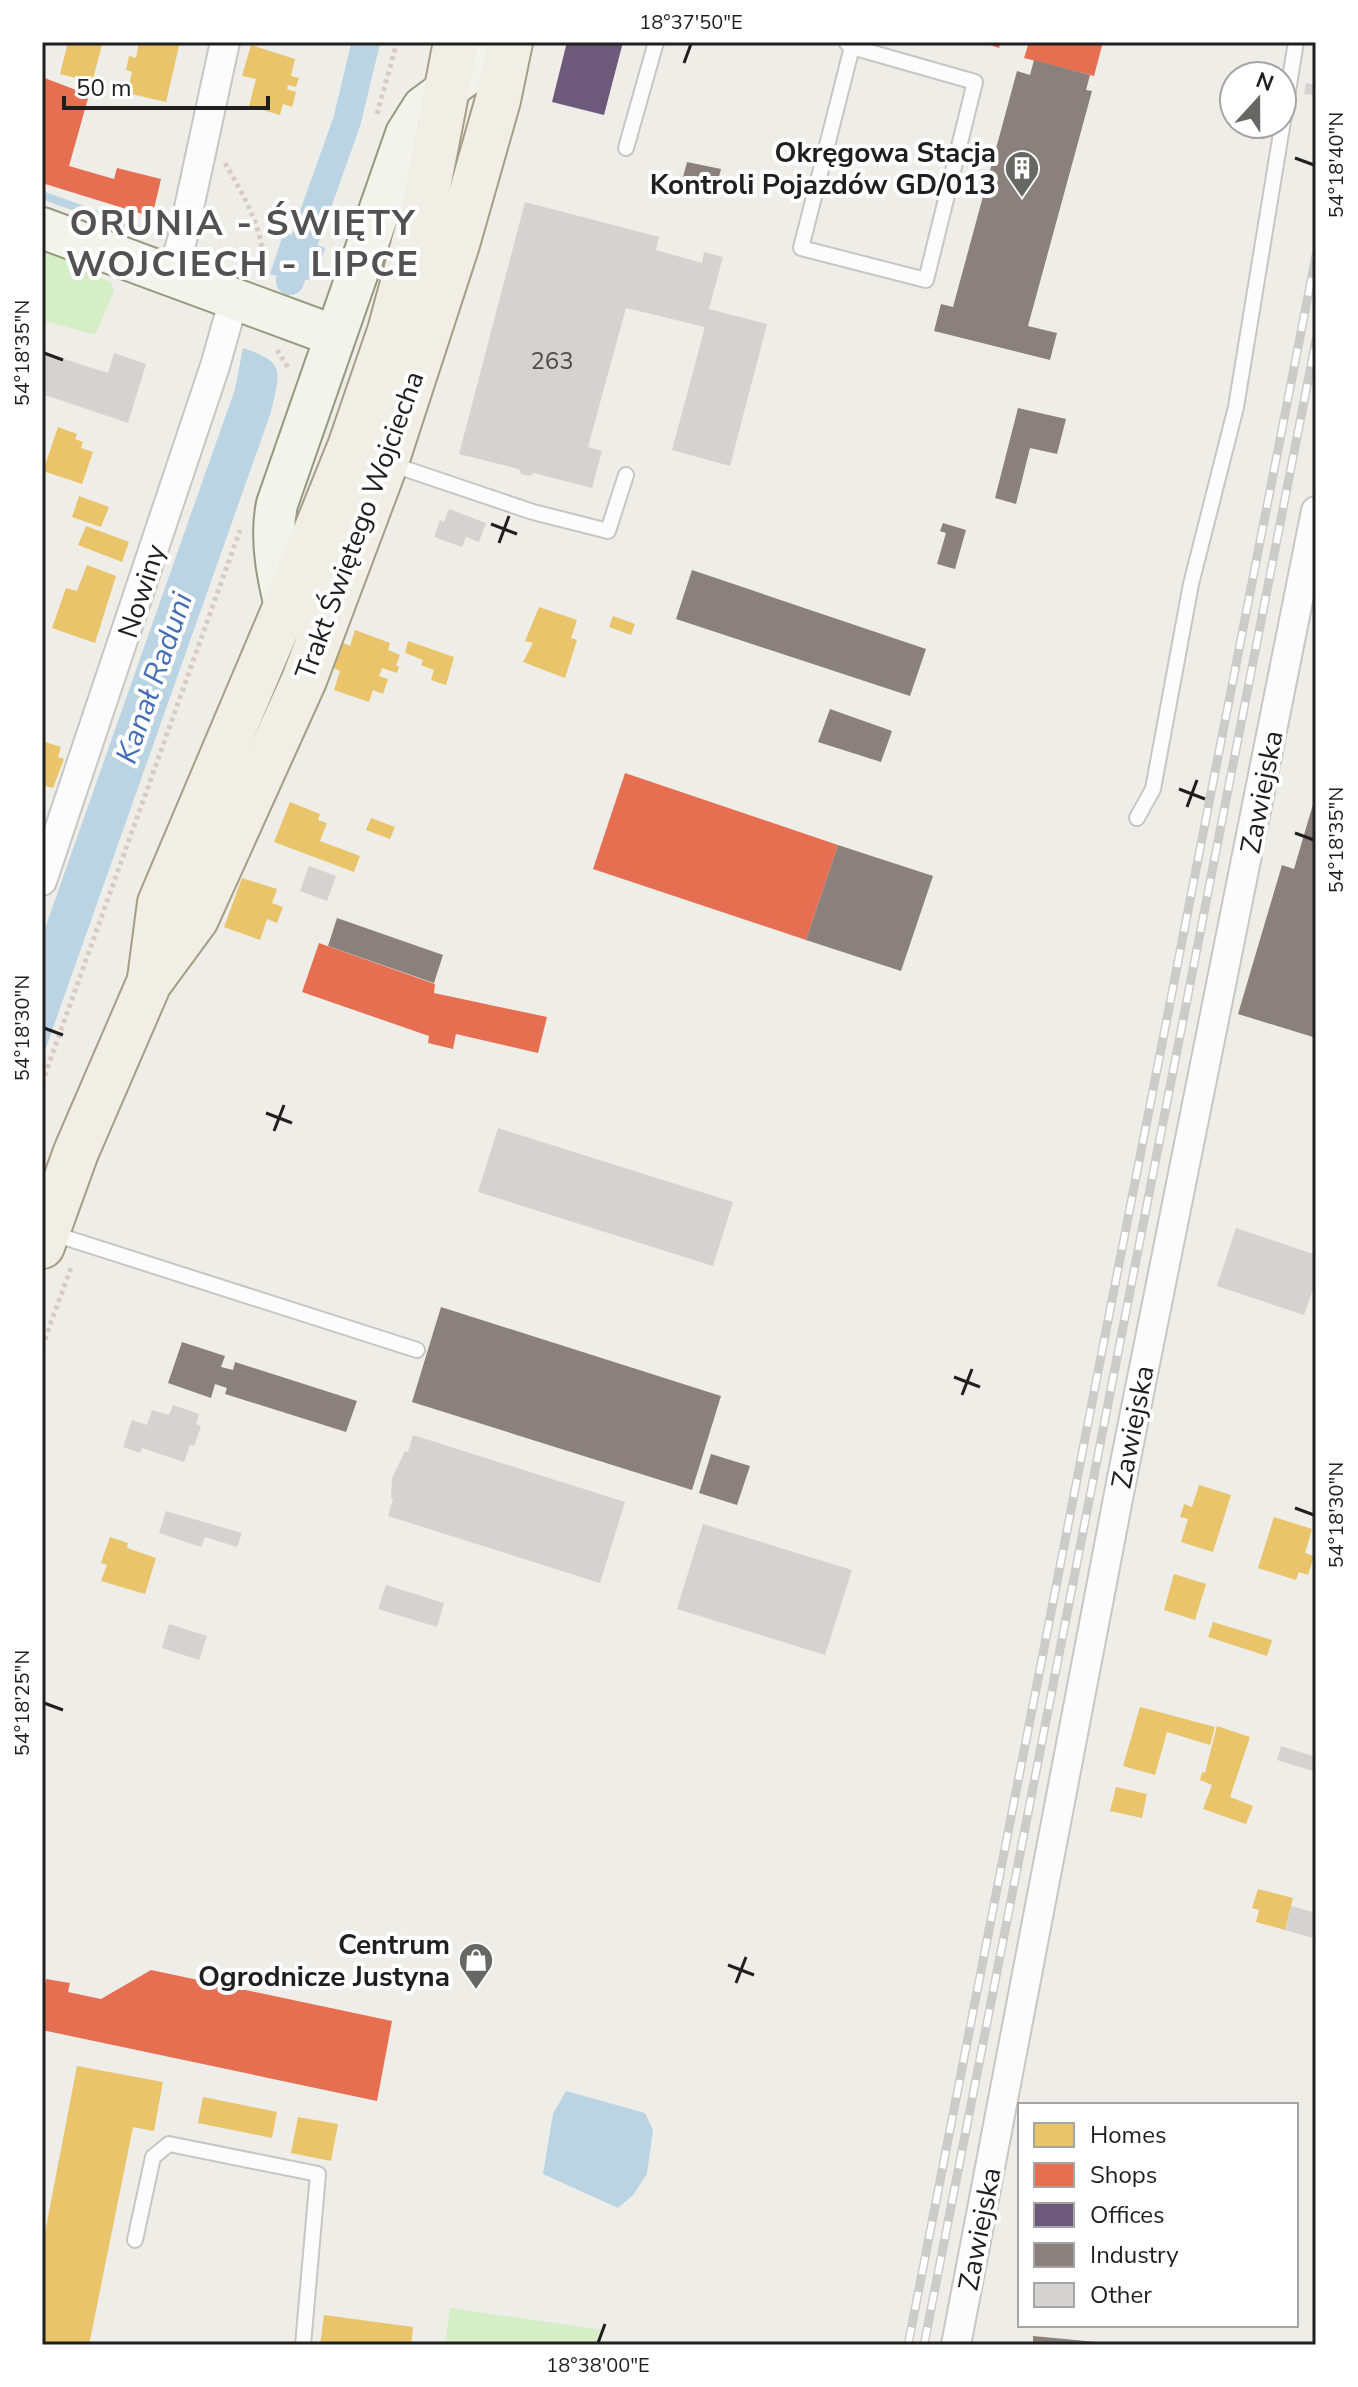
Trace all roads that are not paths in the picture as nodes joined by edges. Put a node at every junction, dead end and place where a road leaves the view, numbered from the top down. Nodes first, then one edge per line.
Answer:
1 (225, 42) edge
2 (456, 42) edge
3 (656, 42) edge
4 (1296, 42) edge
5 (510, 43) edge
6 (849, 44) edge
7 (447, 88) junction
8 (626, 148) dead end
9 (42, 228) edge
10 (171, 276) junction
11 (249, 288) junction
12 (335, 336) junction
13 (367, 454) junction
14 (626, 475) dead end
15 (1316, 511) edge
16 (285, 608) junction
17 (304, 680) junction
18 (1137, 818) dead end
19 (42, 881) edge
20 (149, 983) junction
21 (45, 1239) edge
22 (417, 1350) dead end
23 (135, 2240) dead end
24 (303, 2345) edge
25 (956, 2345) edge

1 - 10 street
2 - 7 main road, Trakt Świętego Wojciecha
3 - 8 lane
4 - 18 lane
5 - 7 main road
5 - 13 main road, Trakt Świętego Wojciecha
6 - 6 lane
7 - 12 main road
7 - 13 main road, Trakt Świętego Wojciecha
9 - 10 main road
10 - 11 main road
11 - 12 main road
11 - 19 street, Nowiny
12 - 16 main road
13 - 14 lane
13 - 16 main road, Trakt Świętego Wojciecha
13 - 17 main road, Trakt Świętego Wojciecha
15 - 25 street, Zawiejska
16 - 17 main road
16 - 20 main road, Trakt Świętego Wojciecha
17 - 20 main road, Trakt Świętego Wojciecha
20 - 21 main road, Trakt Świętego Wojciecha
21 - 22 lane
23 - 24 lane

